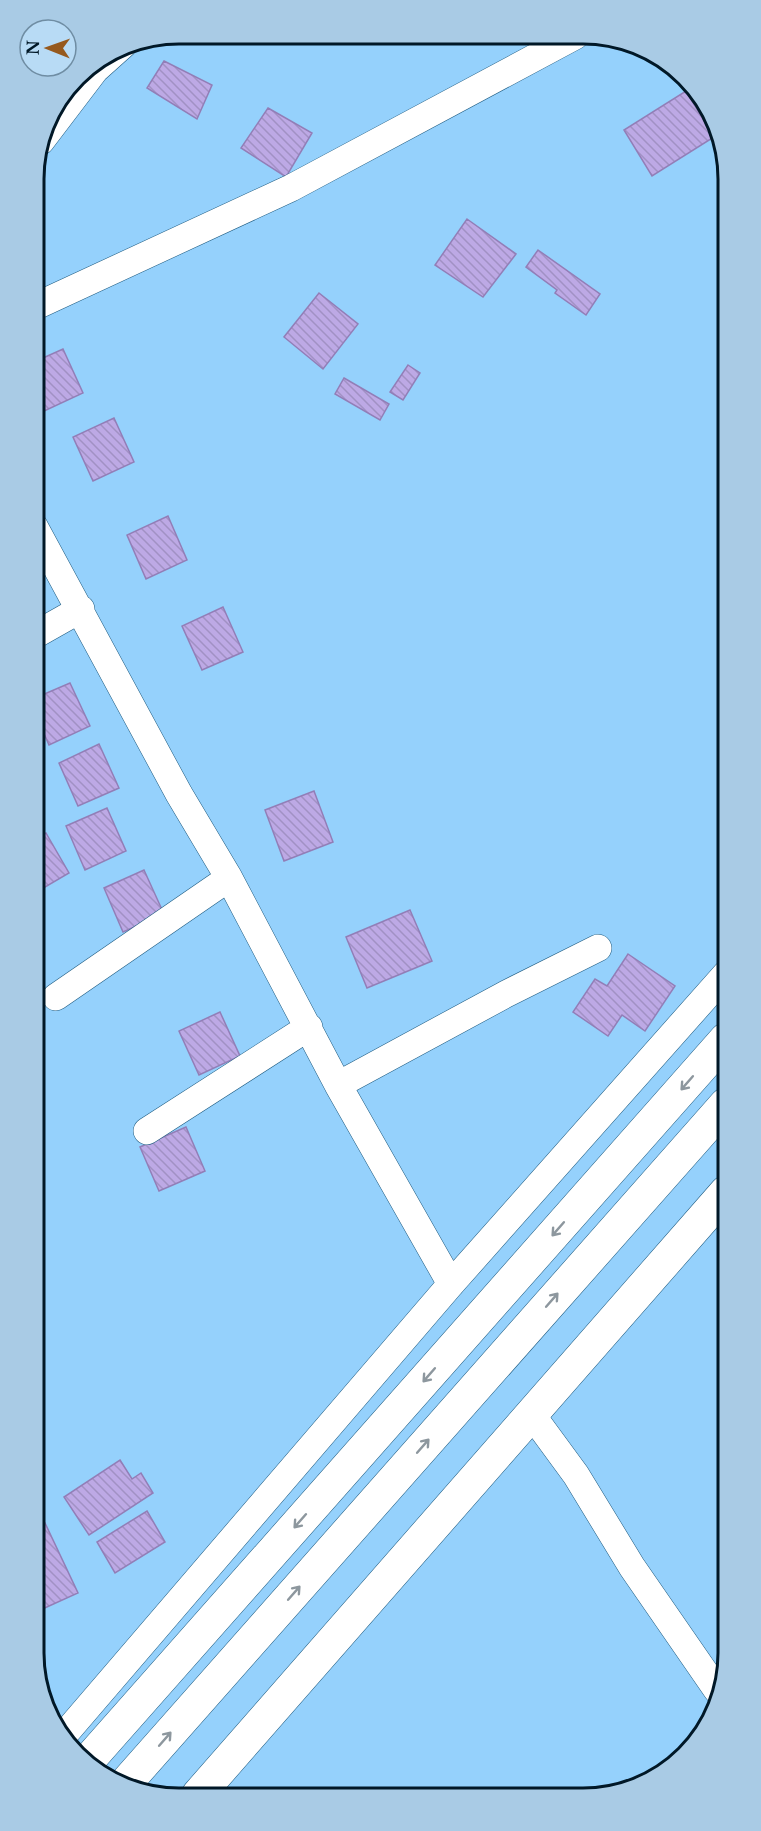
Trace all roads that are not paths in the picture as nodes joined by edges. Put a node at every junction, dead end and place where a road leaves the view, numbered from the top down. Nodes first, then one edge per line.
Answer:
1 (560, 44) edge
2 (91, 76) edge
3 (56, 121) edge
4 (44, 302) edge
5 (44, 544) edge
6 (81, 609) junction
7 (44, 630) edge
8 (229, 878) junction
9 (598, 948) dead end
10 (717, 984) edge
11 (56, 997) dead end
12 (309, 1027) junction
13 (717, 1049) edge
14 (338, 1085) junction
15 (717, 1114) edge
16 (147, 1131) dead end
17 (717, 1202) edge
18 (451, 1284) junction
19 (532, 1415) junction
20 (714, 1685) edge
21 (68, 1730) edge
22 (92, 1756) edge
23 (130, 1778) edge
24 (204, 1788) edge

1 - 4 street
2 - 3 street
5 - 6 street
6 - 7 street
6 - 8 street
8 - 11 street
8 - 12 street
9 - 14 street
10 - 18 street
12 - 14 street
12 - 16 street
13 -> 22 main road
14 - 18 street
23 -> 15 main road
17 - 19 main road
18 - 21 street
19 - 20 street
19 - 24 main road

